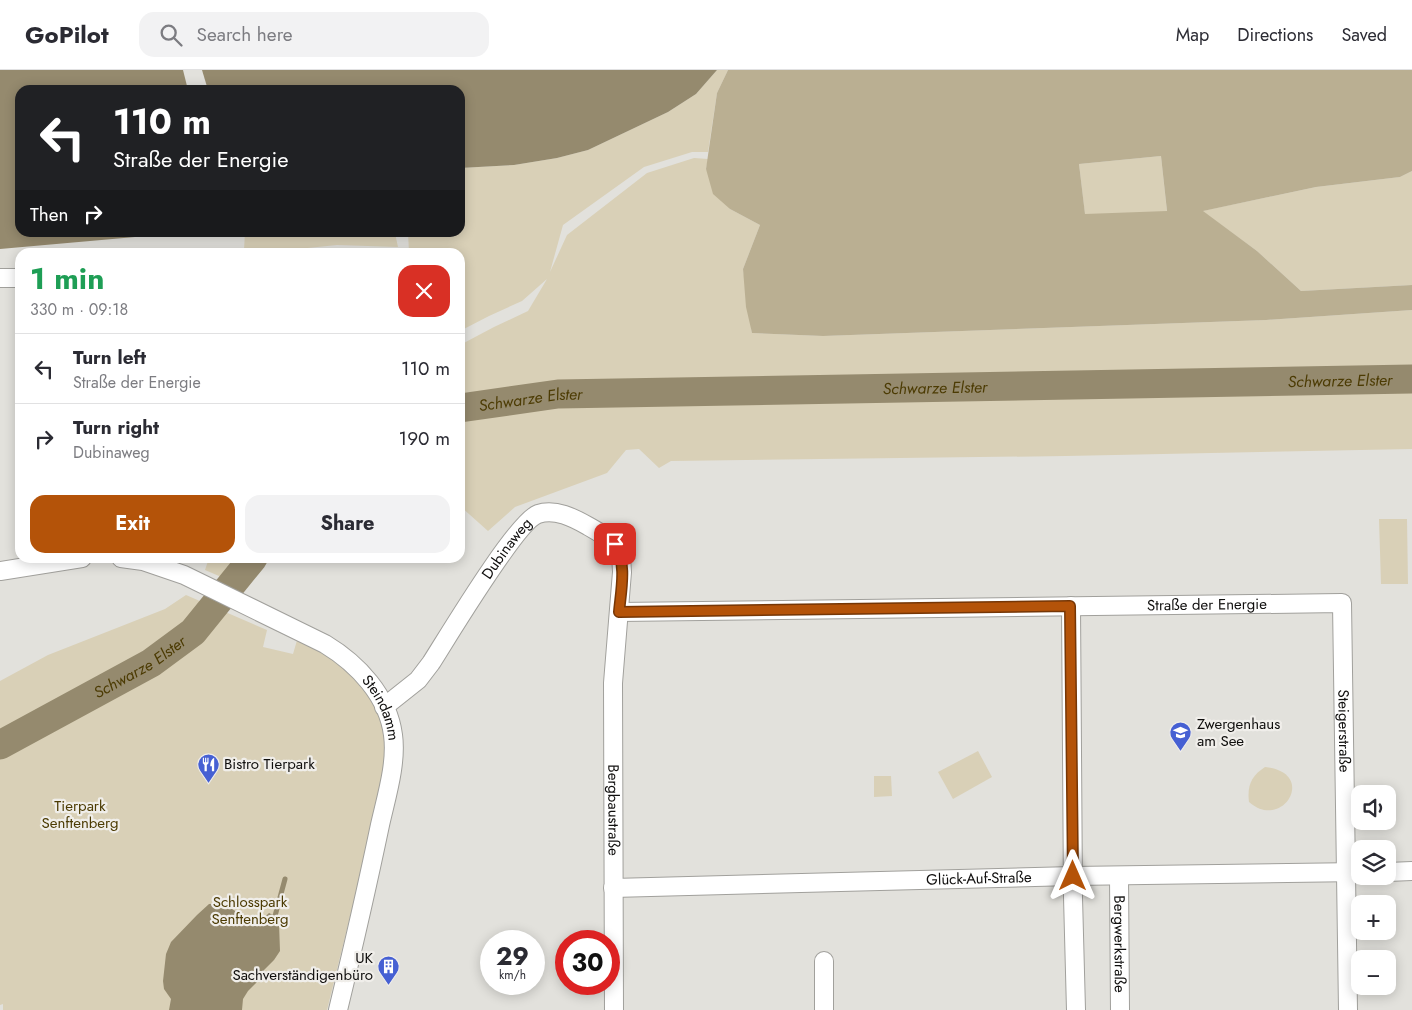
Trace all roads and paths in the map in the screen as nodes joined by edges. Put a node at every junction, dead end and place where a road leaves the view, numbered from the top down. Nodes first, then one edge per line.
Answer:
1 (0, 278) edge
2 (15, 278) edge
3 (50, 563) edge
4 (145, 563) edge
5 (0, 571) edge
6 (1342, 603) joint
7 (1070, 606) junction
8 (619, 612) junction
9 (384, 707) junction
10 (1352, 840) edge
11 (1412, 871) edge
12 (1351, 872) edge
13 (1396, 872) edge
14 (1073, 876) junction
15 (1118, 876) junction
16 (1353, 885) edge
17 (613, 888) junction
18 (824, 961) dead end
19 (338, 1010) edge
20 (614, 1010) edge
21 (824, 1010) edge
22 (1076, 1010) edge
23 (1120, 1010) edge
24 (1348, 1010) edge

1 - 2 street
3 - 5 street
4 - 9 street, Steindamm
6 - 7 street, Straße der Energie
6 - 10 street, Steigerstraße
7 - 8 street, Straße der Energie
7 - 14 street
8 - 9 street, Dubinaweg
8 - 17 street, Bergbaustraße
9 - 19 street, Steindamm
11 - 13 street
12 - 15 street, Glück-Auf-Straße
14 - 15 street, Glück-Auf-Straße
14 - 17 street, Glück-Auf-Straße
14 - 22 street
15 - 23 street, Bergwerkstraße
16 - 24 street, Steigerstraße
17 - 20 street, Bergbaustraße
18 - 21 street

